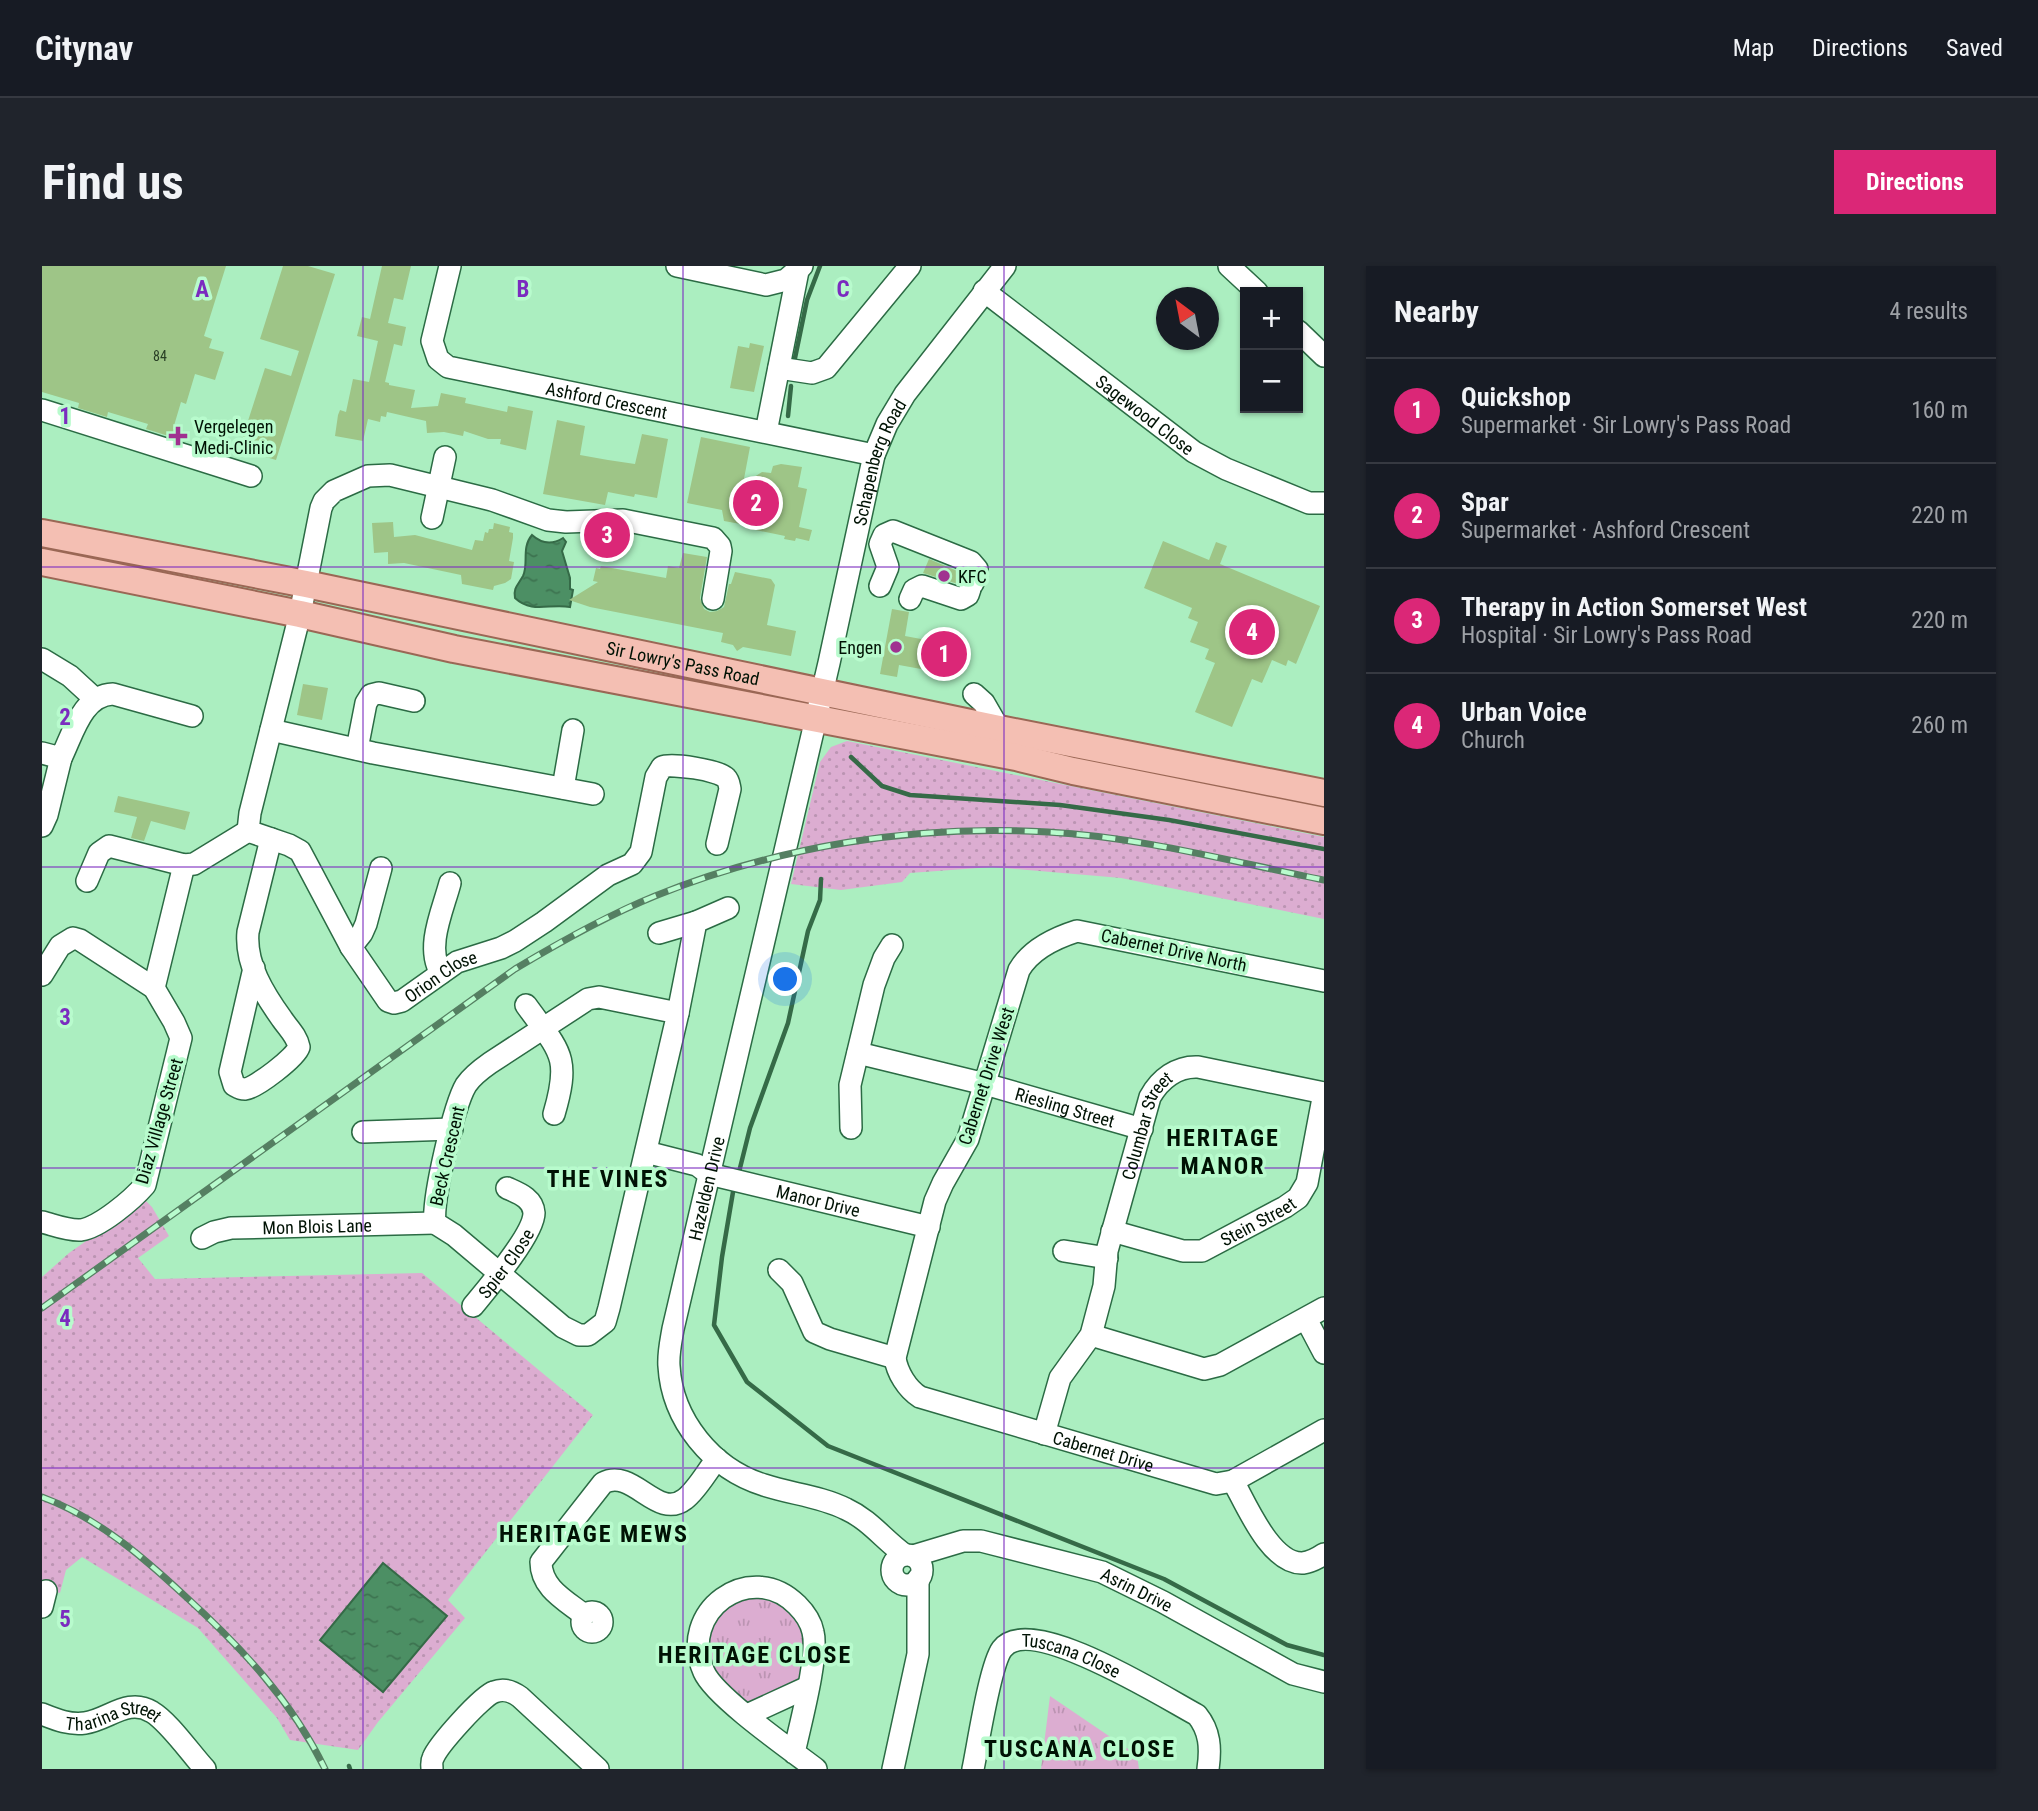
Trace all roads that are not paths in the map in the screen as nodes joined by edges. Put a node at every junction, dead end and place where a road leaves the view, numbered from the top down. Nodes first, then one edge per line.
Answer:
1 (450, 266) edge
2 (677, 266) edge
3 (909, 266) edge
4 (1005, 266) edge
5 (1229, 266) edge
6 (800, 268) edge
7 (1252, 287) edge
8 (984, 291) junction
9 (1303, 336) edge
10 (1324, 356) edge
11 (779, 368) junction
12 (42, 410) edge
13 (766, 432) junction
14 (874, 455) junction
15 (445, 457) dead end
16 (251, 476) dead end
17 (439, 488) junction
18 (1324, 503) edge
19 (432, 518) dead end
20 (42, 524) edge
21 (42, 533) edge
22 (69, 538) junction
23 (42, 562) edge
24 (306, 584) junction
25 (880, 586) dead end
26 (713, 599) dead end
27 (910, 599) dead end
28 (300, 614) junction
29 (42, 659) edge
30 (821, 691) junction
31 (974, 694) dead end
32 (94, 698) junction
33 (414, 701) dead end
34 (192, 716) dead end
35 (815, 718) junction
36 (999, 729) junction
37 (271, 730) junction
38 (573, 730) dead end
39 (357, 749) junction
40 (52, 755) edge
41 (563, 788) junction
42 (593, 793) dead end
43 (1324, 793) edge
44 (1324, 821) edge
45 (42, 826) edge
46 (248, 831) junction
47 (271, 839) junction
48 (717, 844) dead end
49 (184, 865) junction
50 (381, 868) dead end
51 (87, 881) dead end
52 (450, 883) dead end
53 (727, 908) dead end
54 (696, 922) junction
55 (659, 933) dead end
56 (892, 945) dead end
57 (351, 947) junction
58 (1029, 956) joint
59 (254, 968) junction
60 (441, 973) junction
61 (42, 975) edge
62 (1324, 981) edge
63 (154, 988) junction
64 (526, 1005) dead end
65 (678, 1013) junction
66 (543, 1029) junction
67 (858, 1053) junction
68 (985, 1084) junction
69 (1324, 1093) edge
70 (554, 1114) dead end
71 (851, 1128) dead end
72 (452, 1129) junction
73 (1142, 1129) junction
74 (363, 1132) dead end
75 (645, 1158) junction
76 (709, 1174) junction
77 (507, 1188) dead end
78 (42, 1222) edge
79 (435, 1223) junction
80 (929, 1227) junction
81 (1112, 1231) junction
82 (202, 1238) dead end
83 (1064, 1251) dead end
84 (1107, 1258) junction
85 (779, 1270) dead end
86 (500, 1272) junction
87 (473, 1306) dead end
88 (1315, 1313) edge
89 (1091, 1335) junction
90 (1324, 1353) edge
91 (895, 1357) junction
92 (1324, 1430) edge
93 (1044, 1434) junction
94 (716, 1459) junction
95 (1233, 1481) junction
96 (1324, 1554) edge
97 (906, 1564) junction
98 (584, 1615) dead end
99 (1324, 1682) edge
100 (808, 1687) junction
101 (42, 1714) edge
102 (747, 1715) junction
103 (794, 1753) junction
104 (205, 1769) edge
105 (432, 1769) edge
106 (598, 1769) edge
107 (816, 1769) edge
108 (893, 1769) edge
109 (973, 1769) edge
110 (1208, 1769) edge

1 - 13 street, Ashford Crescent
2 - 6 street
3 - 11 street
4 - 8 street, Schapenberg Road
5 - 7 street
6 - 11 street
8 - 14 street, Schapenberg Road
8 - 18 street, Sagewood Close
9 - 10 street
11 - 13 street
12 - 16 street
13 - 14 street, Ashford Crescent
14 - 30 street, Schapenberg Road
15 - 17 street
17 - 19 street
17 - 24 street
17 - 26 street
20 - 22 street
21 - 22 main road, Sir Lowry's Pass Road
22 - 24 main road, Sir Lowry's Pass Road
23 - 28 main road, Sir Lowry's Pass Road
24 - 28 street
24 - 30 main road, Sir Lowry's Pass Road
25 - 27 street
28 - 35 main road, Sir Lowry's Pass Road
28 - 37 street
29 - 32 street
30 - 35 street, Schapenberg Road
30 - 36 main road, Sir Lowry's Pass Road
31 - 36 street
32 - 34 street
32 - 40 street
33 - 39 street
35 - 44 main road, Sir Lowry's Pass Road
35 - 76 street, Hazelden Drive
36 - 43 main road, Sir Lowry's Pass Road
37 - 39 street
37 - 46 street
38 - 41 street
39 - 41 street
40 - 45 street
41 - 42 street
46 - 47 street, Orion Close
46 - 49 street
47 - 57 street, Orion Close
47 - 59 street
48 - 60 street, Orion Close
49 - 51 street
49 - 63 street
50 - 57 street
52 - 60 street
53 - 54 street
54 - 55 street
54 - 65 street
56 - 67 street
57 - 60 street, Orion Close
58 - 62 street, Cabernet Drive North
58 - 68 street, Cabernet Drive West
59 - 59 street
61 - 63 street, Diaz Village Street
63 - 78 street, Diaz Village Street
64 - 66 street
65 - 66 street, Beck Crescent
65 - 75 street, Beck Crescent
66 - 70 street
66 - 72 street, Beck Crescent
67 - 68 street, Riesling Street
67 - 71 street
68 - 73 street, Riesling Street
68 - 80 street, Cabernet Drive West
69 - 73 street, Columbar Street
69 - 81 street, Stein Street
72 - 74 street
72 - 79 street, Beck Crescent
73 - 81 street, Columbar Street
75 - 76 street
75 - 86 street, Beck Crescent
76 - 80 street, Manor Drive
76 - 94 street, Hazelden Drive
77 - 86 street, Spier Close
79 - 82 street, Mon Blois Lane
79 - 86 street, Beck Crescent
80 - 91 street, Cabernet Drive West
81 - 84 street, Columbar Street
83 - 84 street
84 - 89 street, Columbar Street
85 - 91 street
86 - 87 street, Spier Close
88 - 89 street
88 - 90 street
89 - 93 street, Columbar Street
91 - 93 street, Cabernet Drive
92 - 95 street
93 - 95 street, Cabernet Drive
94 - 97 street, Hazelden Drive
94 - 98 street
95 - 96 street
97 - 99 street, Asrin Drive
97 - 108 street
100 - 102 street
100 - 102 street
100 - 103 street
101 - 104 street, Tharina Street
102 - 103 street
103 - 107 street
105 - 106 street
109 - 110 street, Tuscana Close

